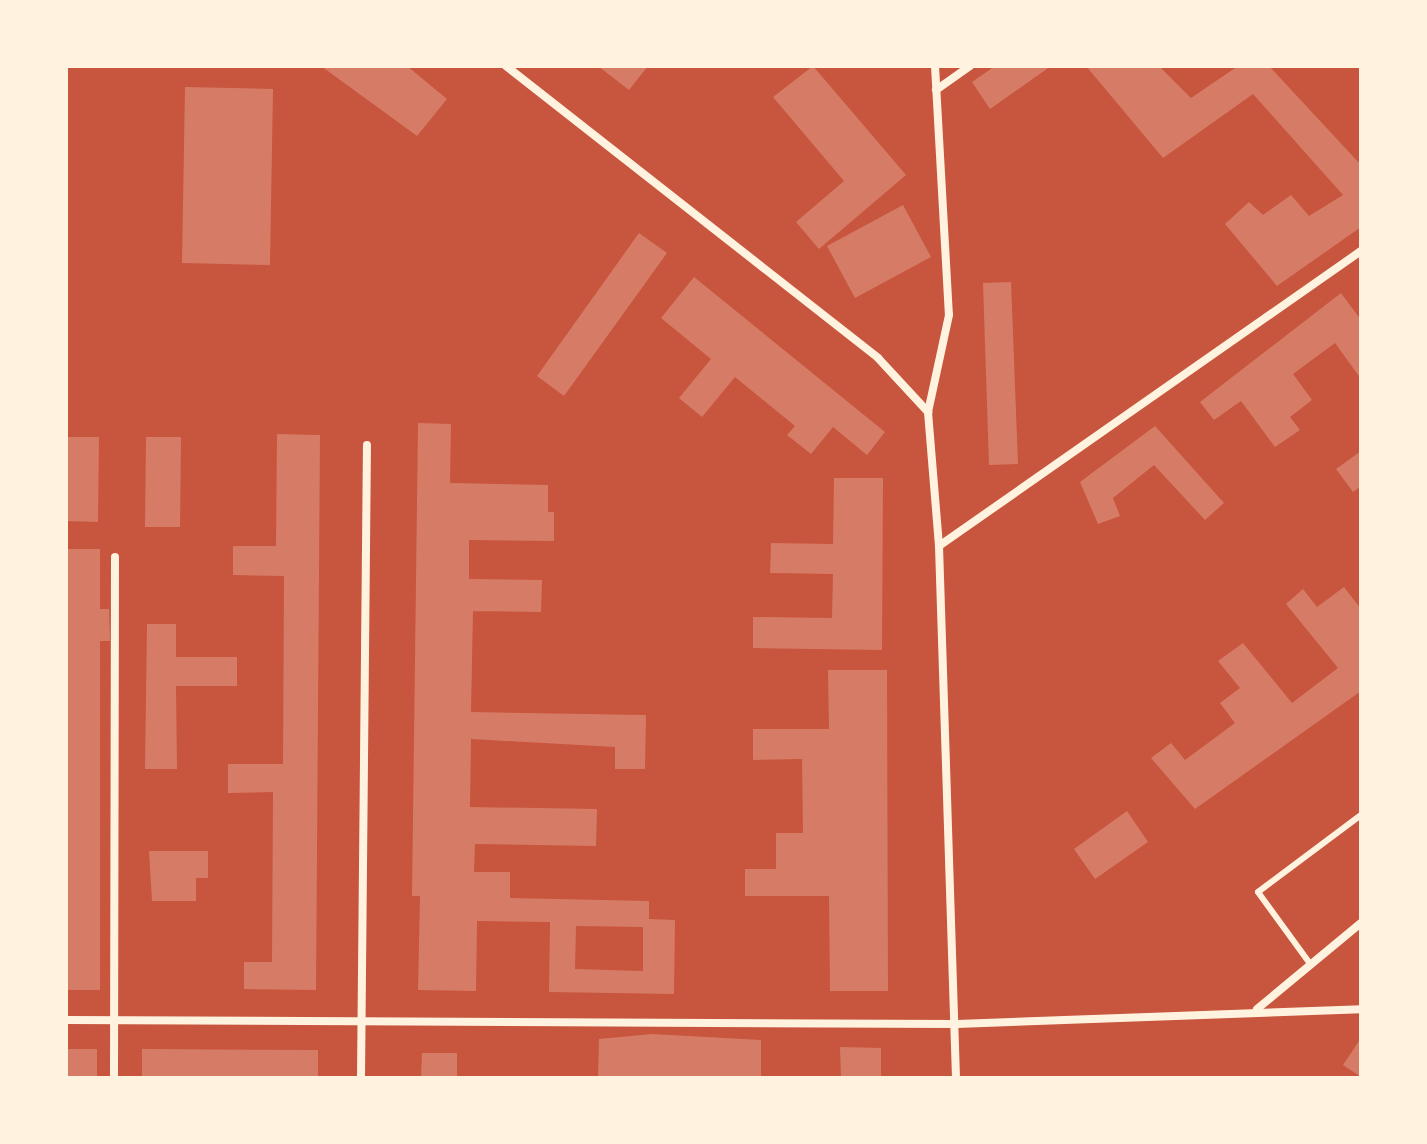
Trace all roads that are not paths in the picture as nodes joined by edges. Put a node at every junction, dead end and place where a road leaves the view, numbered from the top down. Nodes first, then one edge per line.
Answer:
1 (506, 66) edge
2 (935, 66) edge
3 (970, 66) edge
4 (936, 90) junction
5 (1361, 251) edge
6 (928, 412) junction
7 (367, 445) dead end
8 (939, 546) junction
9 (115, 557) dead end
10 (1361, 815) edge
11 (1361, 923) edge
12 (1311, 965) junction
13 (1361, 1009) edge
14 (1256, 1010) junction
15 (66, 1020) edge
16 (114, 1020) junction
17 (362, 1020) junction
18 (957, 1024) junction
19 (114, 1078) edge
20 (361, 1078) edge
21 (956, 1078) edge

1 - 6 street
2 - 4 street
3 - 4 street
4 - 6 street
5 - 8 street
6 - 8 street
7 - 17 street
8 - 18 street
9 - 16 street
10 - 12 lane
11 - 12 street
12 - 14 street
13 - 14 street
14 - 18 street
15 - 16 street
16 - 17 street
16 - 19 street
17 - 18 street
17 - 20 street
18 - 21 street

